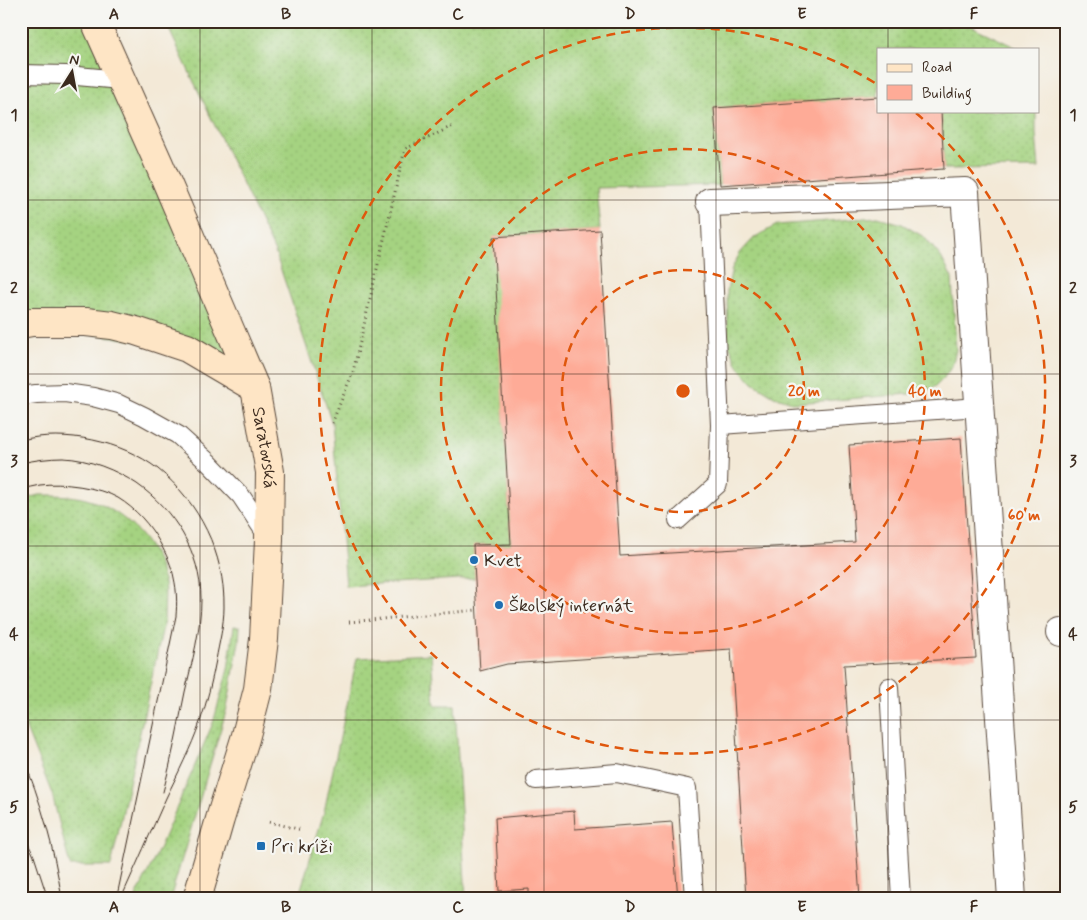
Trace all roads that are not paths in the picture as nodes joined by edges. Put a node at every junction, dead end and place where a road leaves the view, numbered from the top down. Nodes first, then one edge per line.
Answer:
1 (95, 21) edge
2 (21, 74) edge
3 (121, 80) junction
4 (710, 202) joint
5 (21, 324) edge
6 (255, 388) junction
7 (21, 396) edge
8 (980, 407) junction
9 (720, 425) junction
10 (678, 520) dead end
11 (269, 540) junction
12 (890, 687) dead end
13 (536, 780) dead end
14 (197, 899) edge
15 (694, 899) edge
16 (901, 899) edge
17 (1012, 899) edge

1 - 3 main road, Saratovská
2 - 3 lane
3 - 6 main road, Saratovská
4 - 8 street
4 - 9 lane
5 - 6 main road
6 - 11 main road, Saratovská
7 - 11 lane
8 - 9 lane
8 - 17 street
9 - 10 lane
11 - 14 main road, Saratovská
12 - 16 lane
13 - 15 lane

